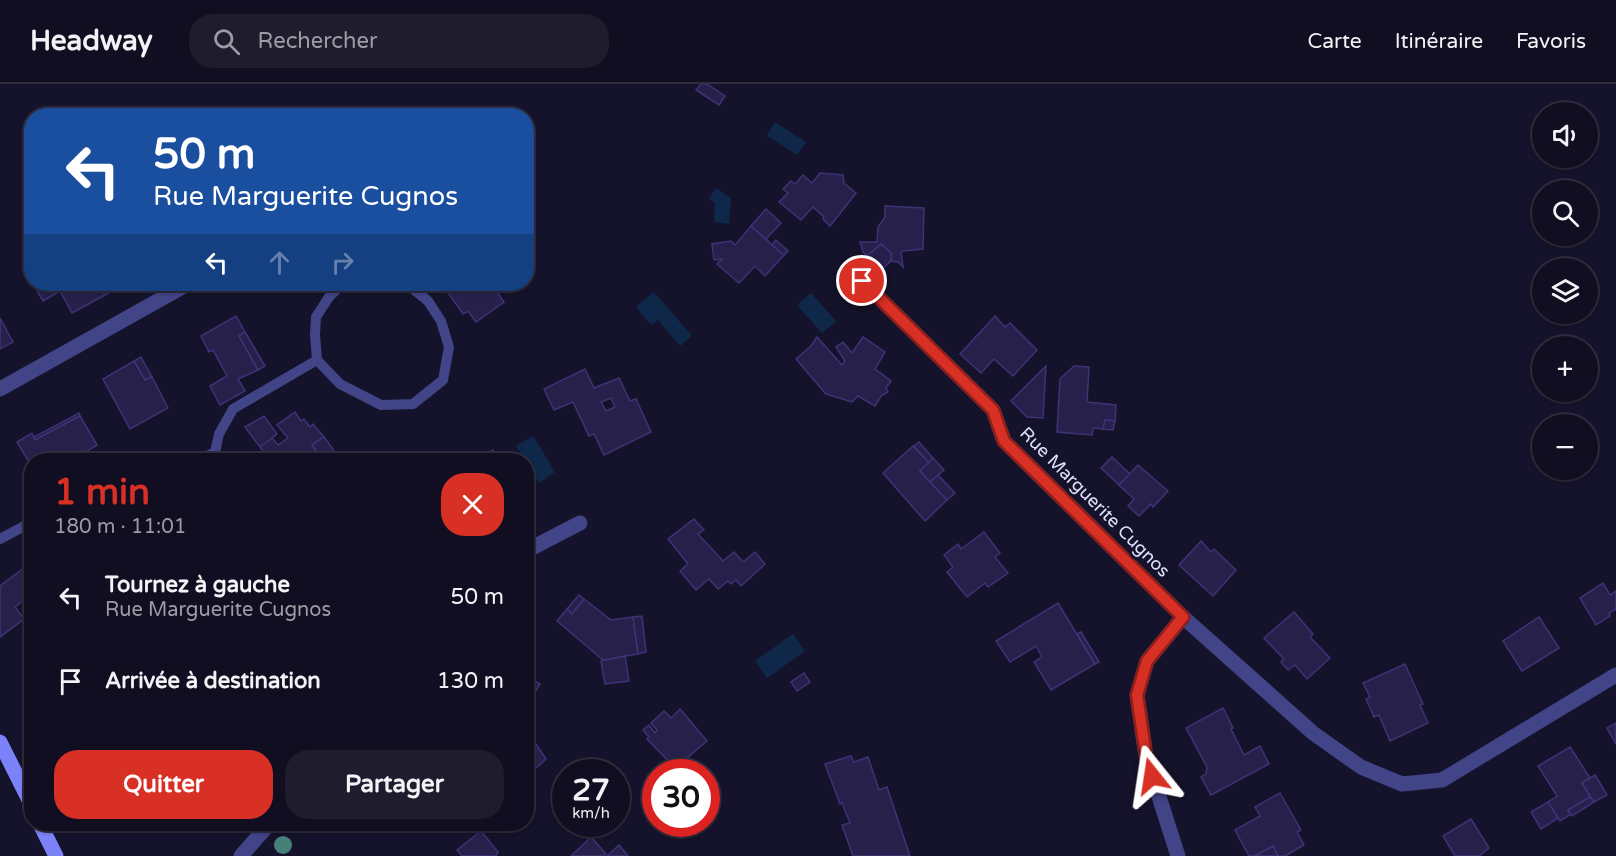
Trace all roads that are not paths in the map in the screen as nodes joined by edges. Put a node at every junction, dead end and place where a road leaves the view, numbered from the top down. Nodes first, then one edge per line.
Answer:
1 (862, 281) dead end
2 (175, 291) edge
3 (334, 291) edge
4 (416, 291) edge
5 (317, 360) junction
6 (0, 389) edge
7 (213, 453) edge
8 (580, 524) dead end
9 (24, 526) edge
10 (0, 538) edge
11 (534, 547) edge
12 (1183, 617) junction
13 (1616, 675) edge
14 (0, 742) edge
15 (24, 790) edge
16 (44, 831) edge
17 (263, 831) edge
18 (56, 856) edge
19 (241, 856) edge
20 (1178, 856) edge

1 - 12 street, Rue Marguerite Cugnos
2 - 6 street
3 - 5 lane
4 - 5 lane
5 - 7 lane
8 - 11 street
9 - 10 lane
12 - 13 street, Rue Marguerite Cugnos
12 - 20 street
14 - 15 street
16 - 18 street
17 - 19 street

